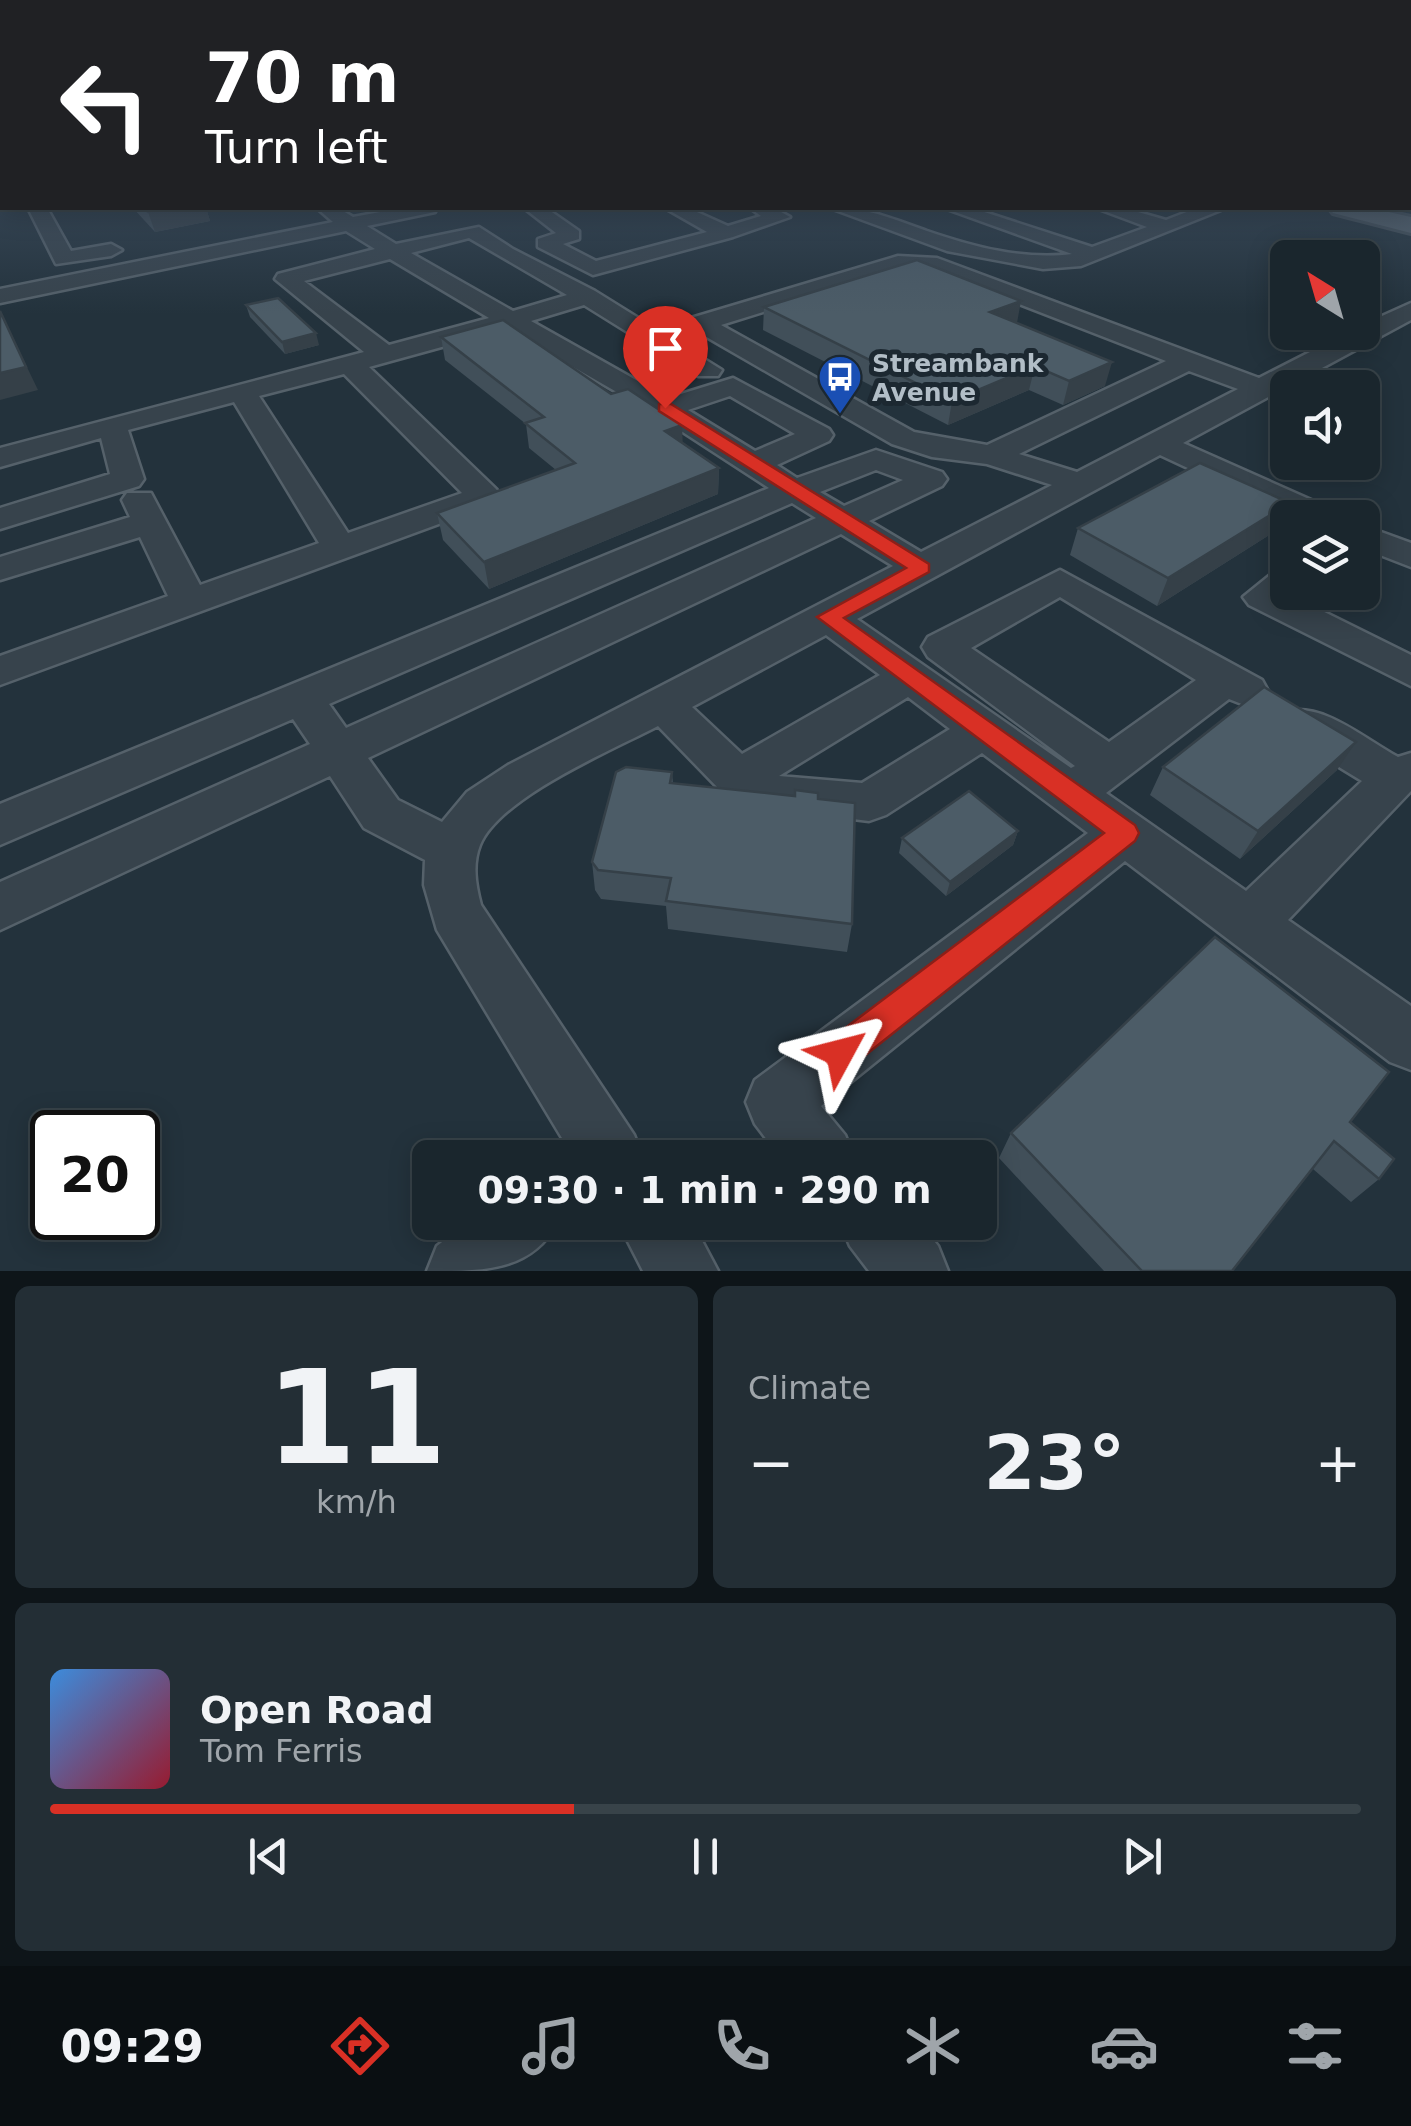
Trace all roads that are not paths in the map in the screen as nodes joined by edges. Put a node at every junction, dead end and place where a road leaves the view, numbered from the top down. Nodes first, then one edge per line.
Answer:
1 (39, 210) edge
2 (329, 210) edge
3 (418, 210) edge
4 (537, 210) edge
5 (678, 210) edge
6 (764, 210) edge
7 (846, 210) edge
8 (960, 210) edge
9 (1112, 210) edge
10 (1211, 210) edge
11 (1350, 210) edge
12 (1381, 210) edge
13 (1411, 217) edge
14 (348, 224) junction
15 (1411, 225) edge
16 (1166, 226) junction
17 (217, 230) dead end
18 (726, 232) junction
19 (545, 243) junction
20 (102, 252) junction
21 (1088, 252) junction
22 (399, 254) junction
23 (505, 254) junction
24 (118, 271) junction
25 (0, 296) edge
26 (587, 296) junction
27 (1411, 310) edge
28 (510, 320) junction
29 (385, 355) junction
30 (1190, 360) junction
31 (350, 364) junction
32 (708, 370) dead end
33 (1262, 389) junction
34 (242, 392) junction
35 (665, 408) junction
36 (112, 425) junction
37 (1159, 443) junction
38 (990, 455) junction
39 (0, 458) edge
40 (753, 464) junction
41 (128, 479) junction
42 (1082, 484) junction
43 (794, 490) junction
44 (1284, 500) edge
45 (0, 519) edge
46 (843, 520) junction
47 (150, 522) junction
48 (1380, 542) edge
49 (340, 548) junction
50 (1411, 556) edge
51 (921, 568) junction
52 (0, 570) edge
53 (190, 602) junction
54 (1288, 610) edge
55 (828, 617) junction
56 (0, 671) edge
57 (1411, 672) edge
58 (910, 676) junction
59 (1227, 679) junction
60 (302, 698) junction
61 (662, 704) junction
62 (983, 730) junction
63 (339, 751) junction
64 (1403, 775) edge
65 (738, 778) junction
66 (1090, 780) junction
67 (0, 825) edge
68 (1125, 833) junction
69 (450, 849) junction
70 (0, 907) edge
71 (1249, 923) junction
72 (1411, 1041) edge
73 (598, 1140) edge
74 (808, 1140) edge
75 (501, 1240) edge
76 (663, 1240) edge
77 (888, 1240) edge
78 (462, 1271) edge
79 (683, 1271) edge
80 (913, 1271) edge

1 - 20 street
2 - 14 street
3 - 14 street
4 - 19 street
5 - 18 street
6 - 18 street
7 - 21 street
8 - 21 street
9 - 16 street
10 - 16 street
11 - 15 main road
12 - 13 main road
14 - 22 street
14 - 24 street
16 - 21 street
17 - 20 street
18 - 19 street
19 - 23 street
20 - 24 street
22 - 23 street
22 - 28 street
22 - 29 street
23 - 26 street
24 - 25 street
26 - 28 street
26 - 32 street
27 - 33 street
28 - 29 street
28 - 35 street
29 - 31 street
30 - 33 street
30 - 38 street
30 - 38 street
31 - 34 street
31 - 49 street
33 - 37 street
34 - 36 street
34 - 49 street
35 - 40 street
35 - 40 street
36 - 39 street
36 - 41 street
37 - 42 street
37 - 44 street
38 - 42 street
40 - 43 street
41 - 45 street
41 - 47 street
42 - 51 street
43 - 46 street
43 - 46 street
43 - 60 street
46 - 51 street
46 - 63 street
47 - 52 street
47 - 53 street
48 - 50 street
49 - 53 street
51 - 55 street
53 - 56 street
54 - 57 street
55 - 58 street
55 - 61 street
58 - 62 street
58 - 65 street
59 - 64 street
59 - 66 street
59 - 66 street
60 - 63 street
60 - 67 street
61 - 65 street
61 - 69 street
62 - 65 street
62 - 66 street
63 - 69 street
63 - 70 street
64 - 71 street
66 - 68 street
68 - 71 street
68 - 74 street
69 - 73 street
71 - 72 street
75 - 78 street
76 - 79 street
77 - 80 street

